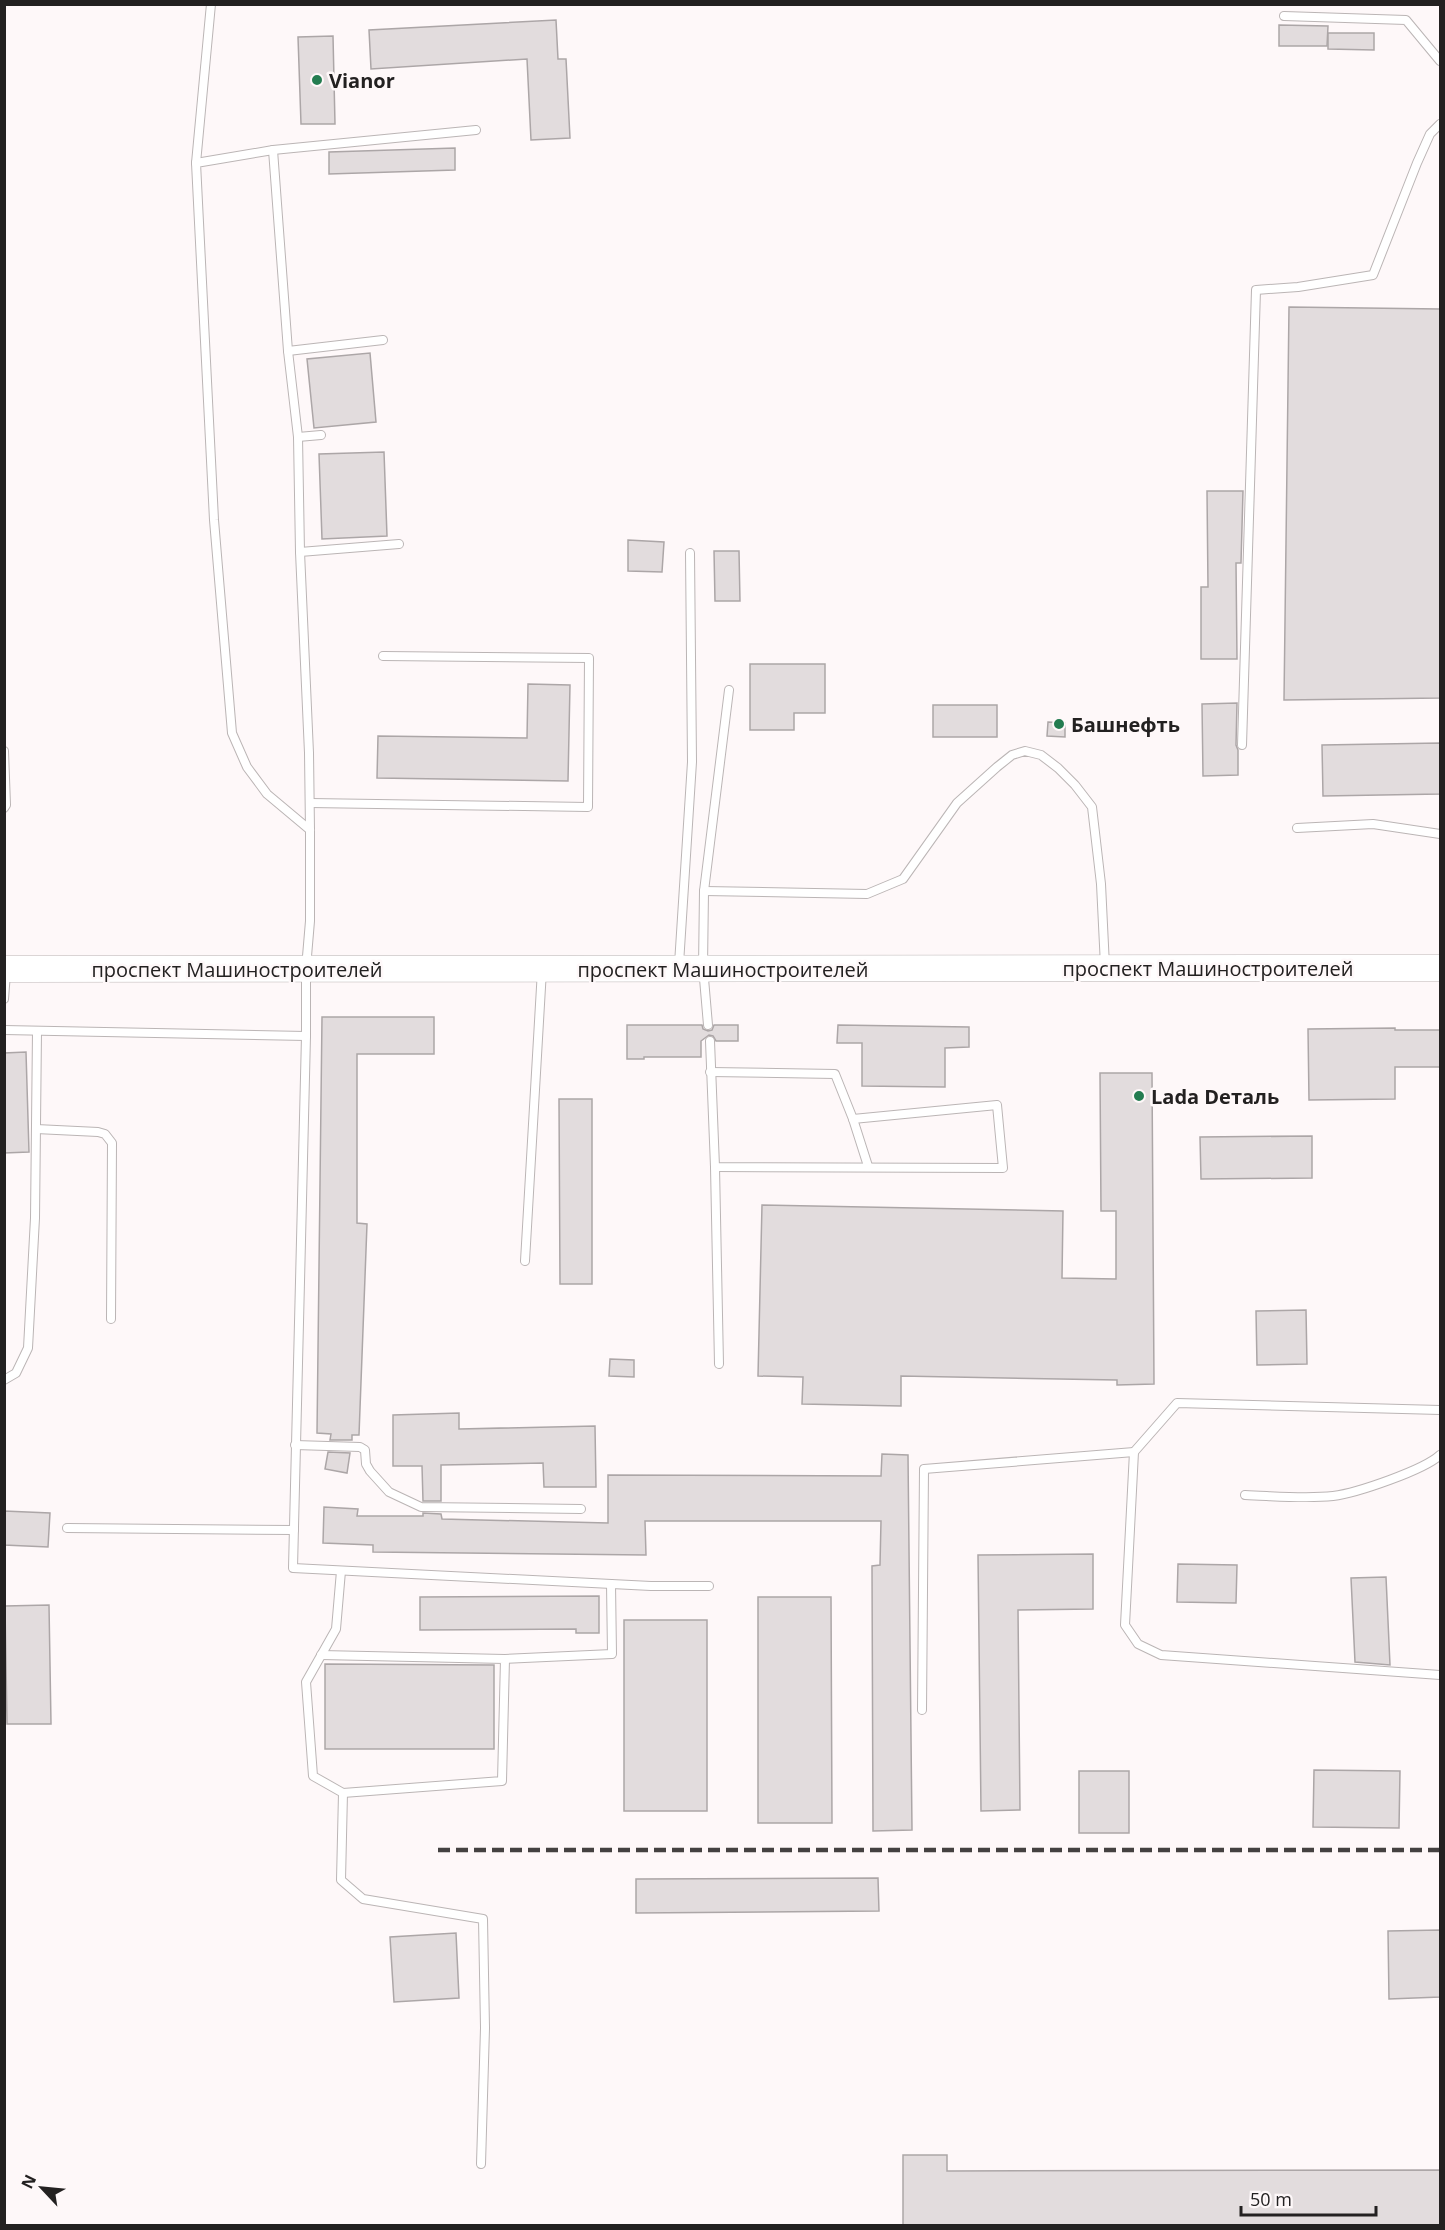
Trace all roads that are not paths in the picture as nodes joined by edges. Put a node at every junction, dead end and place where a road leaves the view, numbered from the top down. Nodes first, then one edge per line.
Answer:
1 (211, 4) edge
2 (1284, 16) dead end
3 (1440, 61) edge
4 (1440, 124) edge
5 (476, 130) dead end
6 (273, 150) junction
7 (196, 163) junction
8 (383, 340) dead end
9 (288, 351) junction
10 (321, 435) dead end
11 (298, 437) junction
12 (399, 544) dead end
13 (300, 552) junction
14 (690, 553) dead end
15 (383, 657) dead end
16 (729, 690) dead end
17 (1242, 745) dead end
18 (4, 751) edge
19 (310, 803) junction
20 (4, 808) edge
21 (1297, 828) dead end
22 (310, 830) junction
23 (1440, 834) edge
24 (704, 891) junction
25 (306, 968) junction
26 (691, 968) junction
27 (1440, 968) edge
28 (6, 969) edge
29 (1105, 969) junction
30 (542, 970) junction
31 (4, 999) edge
32 (708, 1025) dead end
33 (4, 1030) edge
34 (37, 1031) junction
35 (306, 1036) junction
36 (710, 1041) dead end
37 (710, 1072) junction
38 (853, 1119) junction
39 (36, 1129) junction
40 (868, 1166) junction
41 (715, 1167) junction
42 (525, 1261) dead end
43 (111, 1319) dead end
44 (719, 1364) dead end
45 (4, 1380) edge
46 (1440, 1410) edge
47 (295, 1445) junction
48 (1134, 1452) junction
49 (1440, 1455) edge
50 (1245, 1496) dead end
51 (580, 1509) dead end
52 (67, 1527) dead end
53 (294, 1530) junction
54 (341, 1570) junction
55 (611, 1584) junction
56 (709, 1586) dead end
57 (321, 1655) junction
58 (505, 1659) junction
59 (1440, 1675) edge
60 (922, 1710) dead end
61 (343, 1792) junction
62 (481, 2164) dead end

1 - 7 lane
2 - 3 lane
4 - 17 lane
5 - 6 lane
6 - 7 lane
6 - 9 lane
7 - 22 lane
8 - 9 lane
9 - 11 lane
10 - 11 lane
11 - 13 lane
12 - 13 lane
13 - 19 lane
14 - 26 lane
15 - 19 lane
16 - 24 lane
18 - 20 lane
19 - 22 lane
21 - 23 lane
22 - 25 lane
24 - 26 lane
24 - 29 lane
25 - 28 main road, проспект Машиностроителей
25 - 30 main road, проспект Машиностроителей
25 - 35 lane
26 - 29 main road, проспект Машиностроителей
26 - 30 main road, проспект Машиностроителей
26 - 32 lane
27 - 29 main road, проспект Машиностроителей
28 - 31 lane
30 - 42 lane
33 - 34 lane
34 - 35 lane
34 - 39 lane
35 - 47 lane
36 - 37 lane
37 - 38 lane
37 - 41 lane
38 - 40 lane
38 - 40 lane
39 - 43 lane
39 - 45 lane
40 - 41 lane
41 - 44 lane
46 - 48 lane
47 - 51 lane
47 - 53 lane
48 - 59 lane
48 - 60 lane
49 - 50 lane
52 - 53 lane
53 - 54 lane
54 - 55 lane
54 - 57 lane
55 - 56 lane
55 - 58 lane
57 - 58 lane
57 - 61 lane
58 - 61 lane
61 - 62 lane

